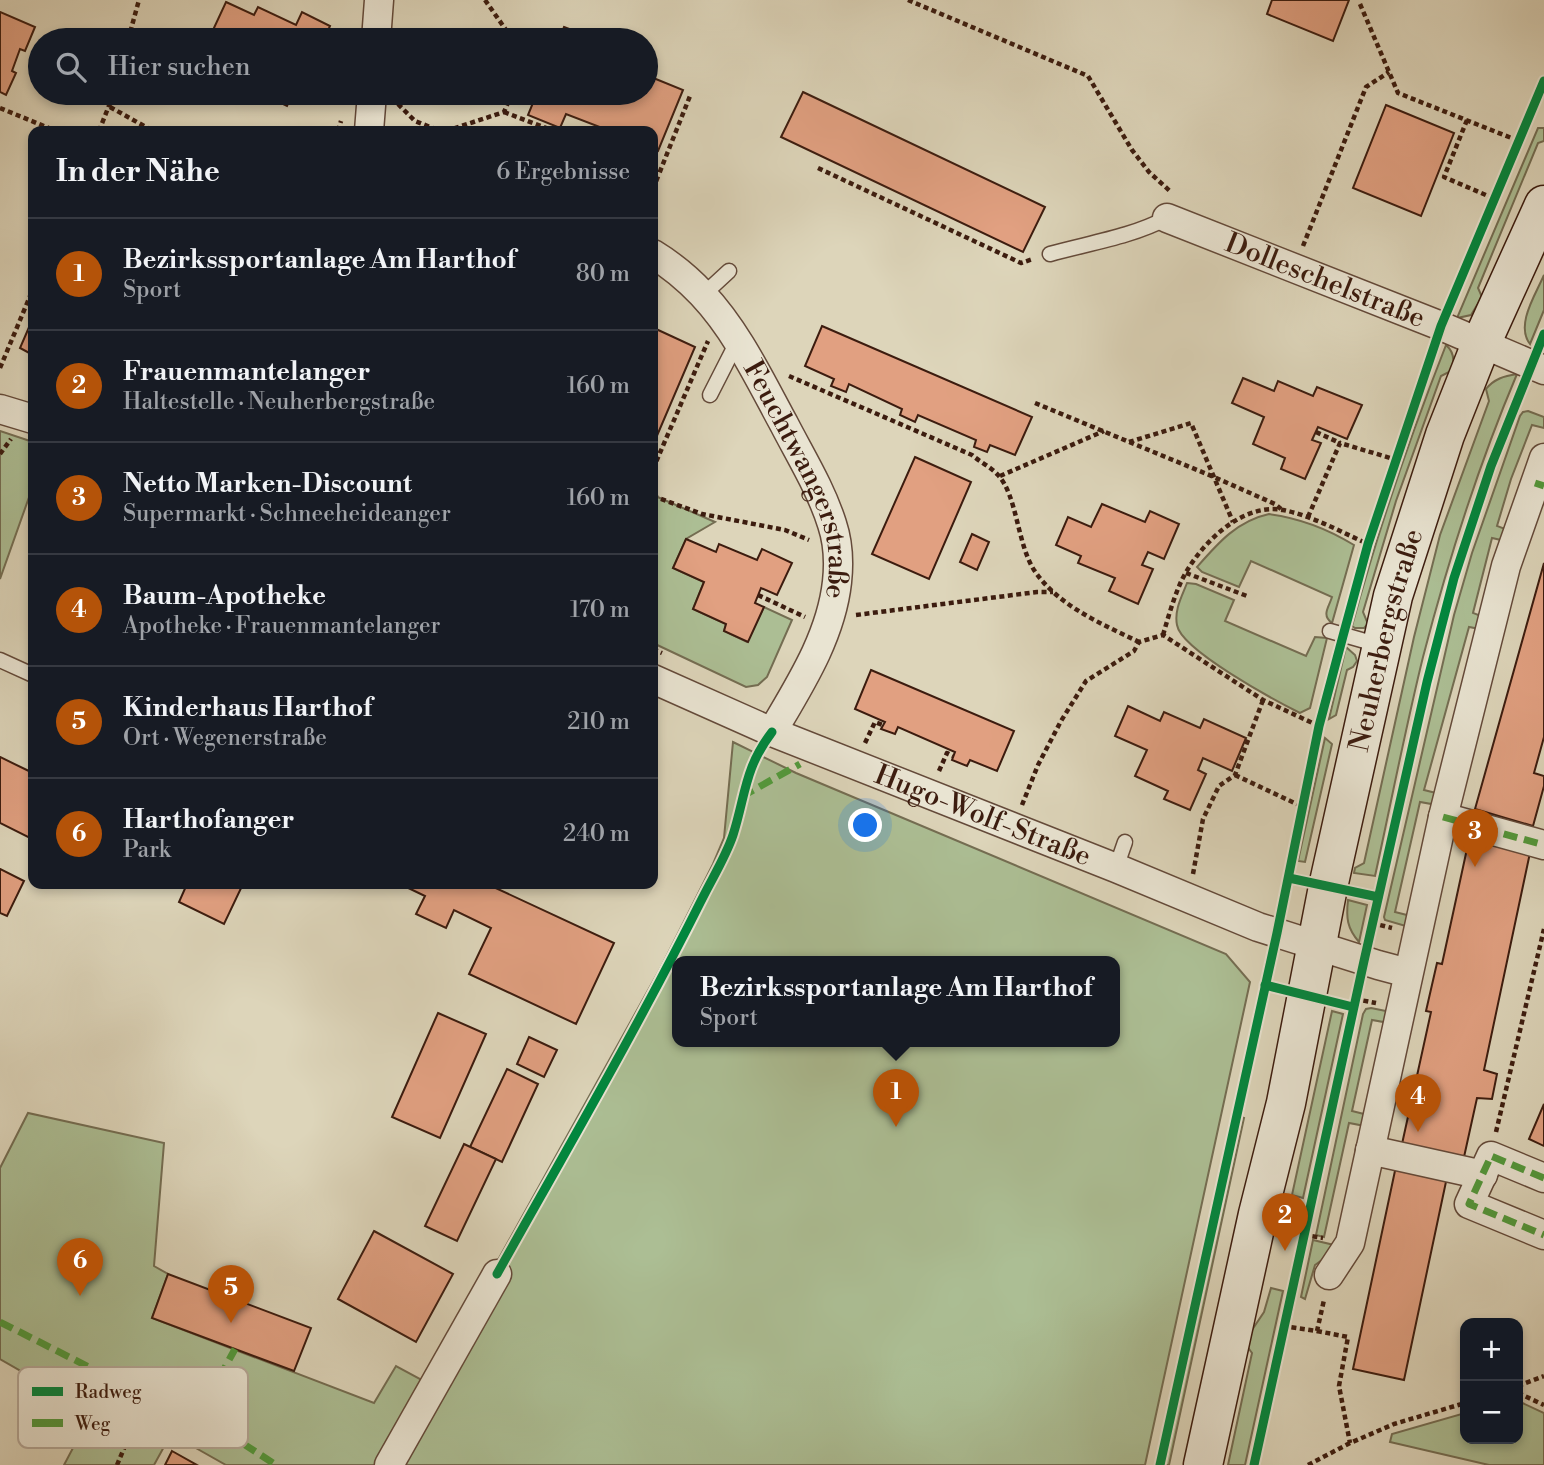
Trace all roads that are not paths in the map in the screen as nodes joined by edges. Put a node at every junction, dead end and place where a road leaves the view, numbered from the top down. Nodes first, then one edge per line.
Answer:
1 (379, 0) edge
2 (377, 28) edge
3 (371, 105) edge
4 (370, 126) edge
5 (1544, 205) edge
6 (1167, 218) joint
7 (1050, 254) road end
8 (658, 257) edge
9 (729, 271) dead end
10 (703, 295) junction
11 (1481, 344) junction
12 (732, 352) junction
13 (1544, 370) edge
14 (710, 396) dead end
15 (0, 409) edge
16 (28, 417) edge
17 (1541, 476) edge
18 (1330, 631) dead end
19 (1380, 645) junction
20 (0, 660) edge
21 (658, 666) edge
22 (28, 673) edge
23 (772, 732) junction
24 (1443, 817) junction
25 (1544, 845) edge
26 (1317, 945) junction
27 (1408, 973) junction
28 (1370, 1150) junction
29 (1487, 1166) junction
30 (1544, 1178) edge
31 (1544, 1235) edge
32 (497, 1274) dead end
33 (1329, 1275) road end
34 (389, 1465) edge
35 (1203, 1465) edge

1 - 2 street
3 - 4 street
5 - 11 main road, Neuherbergstraße
6 - 7 lane
6 - 11 street, Dolleschelstraße
8 - 10 street, Feuchtwangerstraße
9 - 10 lane
10 - 12 street, Feuchtwangerstraße
11 - 13 street
11 - 19 main road, Neuherbergstraße
12 - 14 lane
12 - 23 street, Feuchtwangerstraße
15 - 16 street
17 - 24 street
18 - 19 lane
19 - 26 main road, Neuherbergstraße
20 - 22 lane
21 - 23 street, Hugo-Wolf-Straße
23 - 26 street, Hugo-Wolf-Straße
24 - 25 street
24 - 27 street
26 - 27 street
26 - 35 main road, Neuherbergstraße
27 - 28 street
28 - 29 street
28 - 33 street
29 - 30 street
29 - 31 street
32 - 34 street

